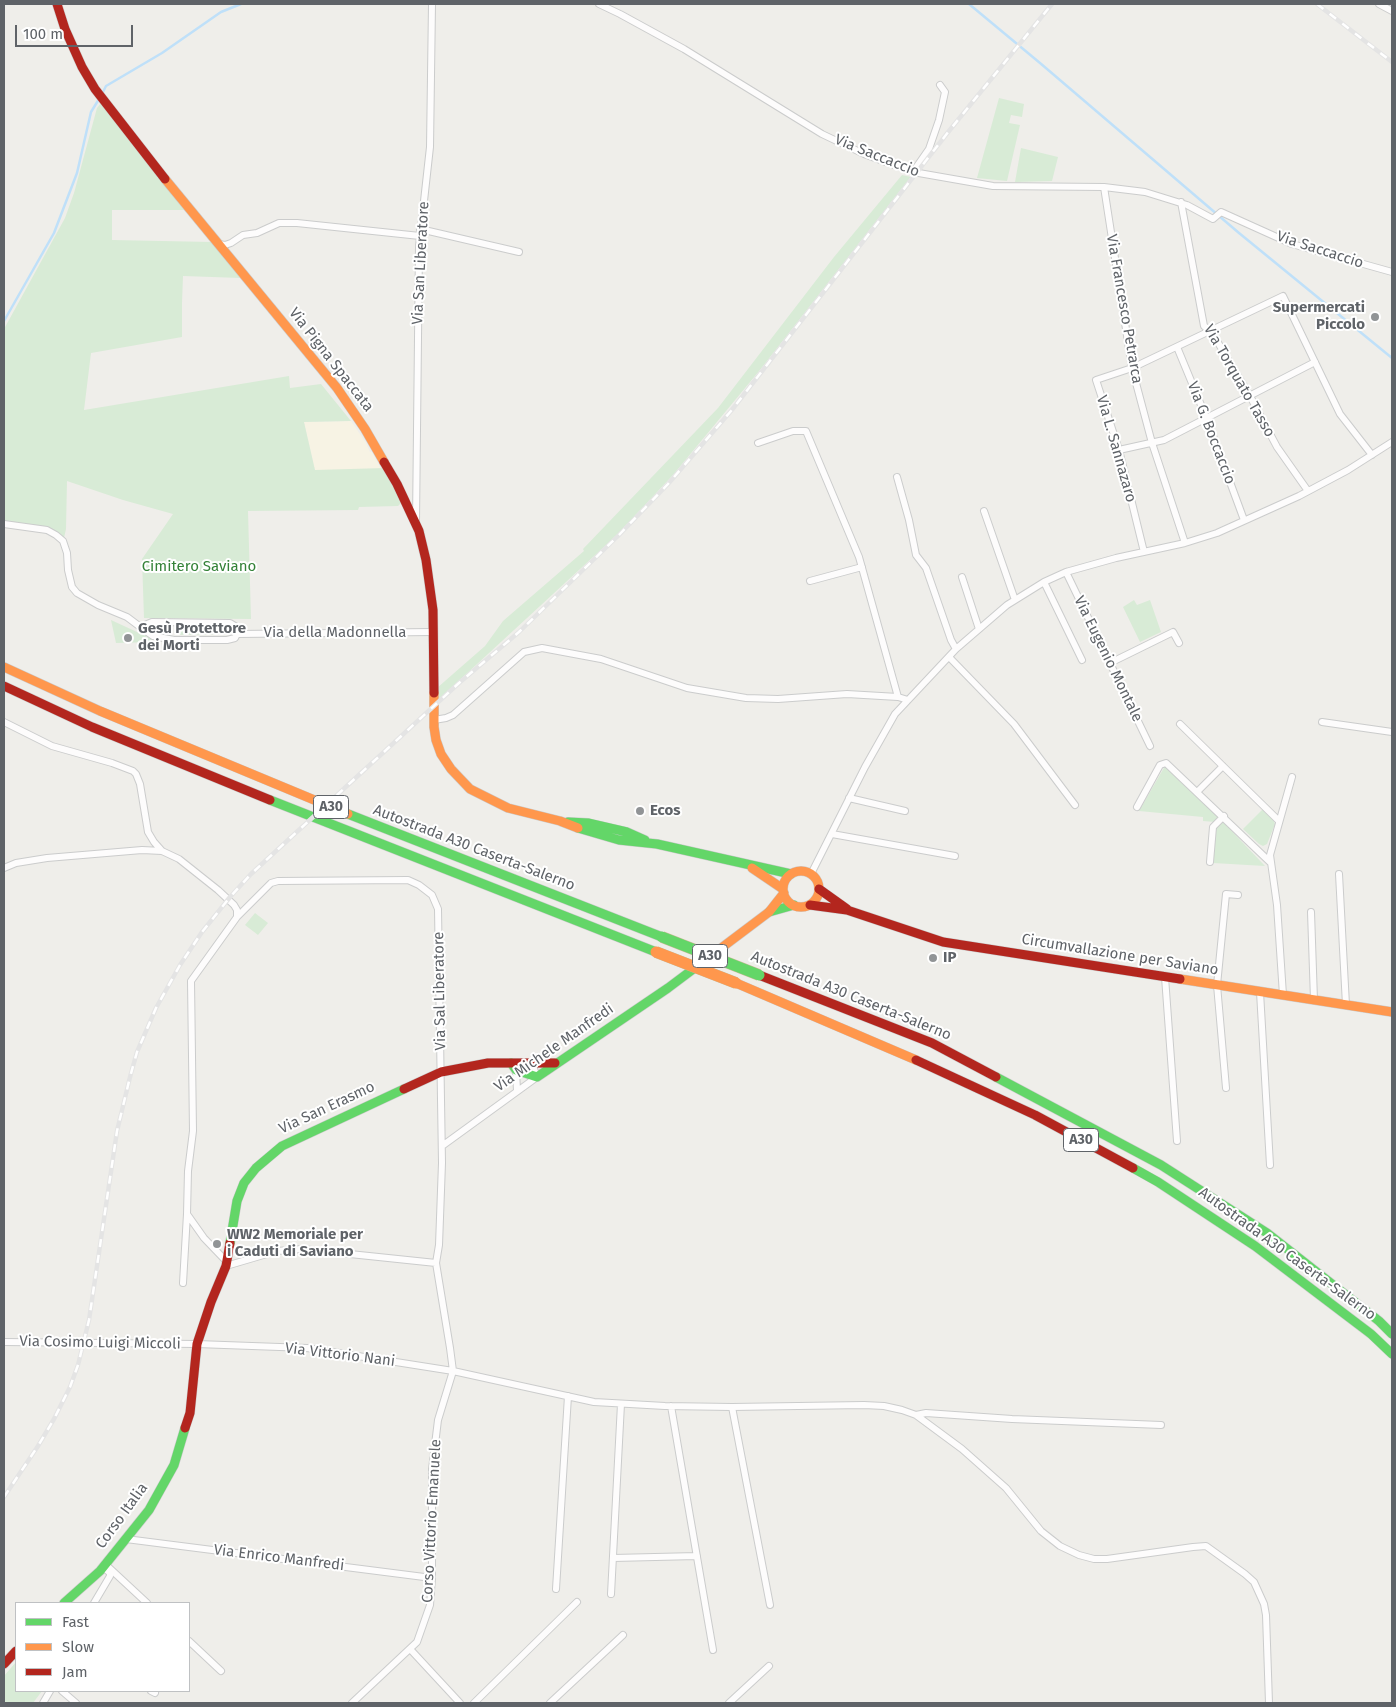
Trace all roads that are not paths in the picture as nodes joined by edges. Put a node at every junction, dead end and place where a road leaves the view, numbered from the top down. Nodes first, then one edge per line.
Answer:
1 (57, 4) edge
2 (432, 4) edge
3 (599, 4) edge
4 (1379, 4) edge
5 (1392, 11) edge
6 (940, 86) dead end
7 (913, 172) junction
8 (1104, 187) junction
9 (1181, 202) junction
10 (420, 232) junction
11 (218, 244) junction
12 (519, 252) dead end
13 (1392, 272) edge
14 (1211, 331) junction
15 (1177, 347) junction
16 (1315, 362) junction
17 (1132, 368) junction
18 (1250, 396) junction
19 (1206, 417) junction
20 (1392, 442) edge
21 (758, 443) dead end
22 (1152, 443) junction
23 (1119, 450) junction
24 (1372, 455) junction
25 (896, 477) dead end
26 (1308, 491) junction
27 (984, 511) dead end
28 (1244, 520) junction
29 (4, 524) edge
30 (416, 524) junction
31 (1185, 544) junction
32 (1144, 552) junction
33 (862, 567) junction
34 (1066, 572) junction
35 (962, 577) dead end
36 (810, 581) dead end
37 (1044, 582) junction
38 (1014, 600) junction
39 (143, 629) junction
40 (979, 630) junction
41 (433, 632) junction
42 (237, 634) junction
43 (1179, 643) dead end
44 (956, 649) junction
45 (949, 657) junction
46 (1082, 660) dead end
47 (1110, 663) junction
48 (4, 667) edge
49 (4, 686) edge
50 (898, 697) junction
51 (908, 700) junction
52 (4, 722) edge
53 (1322, 722) dead end
54 (434, 723) junction
55 (1180, 724) dead end
56 (1392, 732) edge
57 (1150, 746) dead end
58 (1223, 766) junction
59 (1292, 778) dead end
60 (1197, 792) junction
61 (850, 798) junction
62 (1074, 805) dead end
63 (1137, 807) dead end
64 (905, 811) dead end
65 (1224, 816) junction
66 (1279, 821) junction
67 (832, 834) junction
68 (162, 850) junction
69 (955, 856) dead end
70 (1210, 862) dead end
71 (1271, 863) junction
72 (745, 864) junction
73 (4, 868) edge
74 (791, 874) junction
75 (811, 874) junction
76 (1338, 874) dead end
77 (819, 888) junction
78 (783, 891) junction
79 (1238, 895) dead end
80 (810, 905) junction
81 (794, 906) junction
82 (847, 910) junction
83 (769, 912) junction
84 (1310, 912) dead end
85 (237, 917) junction
86 (1165, 977) junction
87 (1217, 985) junction
88 (1260, 992) junction
89 (1283, 995) junction
90 (1314, 1000) junction
91 (1346, 1005) junction
92 (1392, 1012) edge
93 (555, 1063) junction
94 (529, 1064) junction
95 (513, 1066) junction
96 (441, 1072) junction
97 (537, 1077) junction
98 (1226, 1088) dead end
99 (517, 1091) junction
100 (1177, 1141) dead end
101 (442, 1146) junction
102 (1270, 1165) dead end
103 (188, 1214) junction
104 (436, 1263) junction
105 (227, 1264) junction
106 (183, 1283) dead end
107 (1392, 1334) edge
108 (4, 1342) edge
109 (197, 1344) junction
110 (1392, 1354) edge
111 (453, 1371) junction
112 (568, 1396) junction
113 (621, 1404) junction
114 (672, 1406) junction
115 (732, 1407) junction
116 (916, 1415) junction
117 (1161, 1425) dead end
118 (126, 1539) junction
119 (697, 1556) junction
120 (613, 1558) junction
121 (103, 1568) junction
122 (432, 1578) junction
123 (556, 1589) dead end
124 (612, 1594) dead end
125 (65, 1602) edge
126 (95, 1602) edge
127 (147, 1602) edge
128 (577, 1602) dead end
129 (770, 1605) dead end
130 (623, 1635) dead end
131 (190, 1642) edge
132 (410, 1649) junction
133 (713, 1650) dead end
134 (15, 1652) edge
135 (4, 1664) edge
136 (769, 1666) dead end
137 (221, 1671) dead end
138 (49, 1692) edge
139 (63, 1692) edge
140 (43, 1703) edge
141 (76, 1703) edge
142 (352, 1703) edge
143 (460, 1703) edge
144 (474, 1703) edge
145 (550, 1703) edge
146 (729, 1703) edge
147 (1269, 1703) edge

1 - 11 main road, Via Pigna Spaccata
2 - 10 street, Via San Liberatore
3 - 7 street, Via Saccaccio
4 - 5 street
6 - 7 street
7 - 8 street, Via Saccaccio
8 - 9 street, Via Saccaccio
8 - 17 street, Via Francesco Petrarca
9 - 13 street, Via Saccaccio
9 - 14 street, Via Torquato Tasso
10 - 11 street
10 - 12 street
10 - 30 street, Via San Liberatore
11 - 30 main road, Via Pigna Spaccata
14 - 15 street, Via L. Sannazaro
14 - 16 street, Via L. Sannazaro
14 - 18 street, Via Torquato Tasso
15 - 17 street, Via L. Sannazaro
15 - 19 street, Via G. Boccaccio
16 - 18 street
16 - 24 street
17 - 22 street, Via Francesco Petrarca
17 - 23 street, Via L. Sannazaro
18 - 19 street
18 - 26 street, Via Torquato Tasso
19 - 22 street
19 - 28 street, Via G. Boccaccio
20 - 24 street
21 - 33 street
22 - 23 street
22 - 31 street, Via Francesco Petrarca
23 - 32 street, Via L. Sannazaro
24 - 26 street
25 - 44 street
26 - 28 street
27 - 38 street
28 - 31 street
29 - 39 street, Via della Madonnella
30 - 41 main road, Via Pigna Spaccata
31 - 32 street
32 - 34 street
33 - 36 street
33 - 50 street
34 - 37 street
34 - 47 street, Via Eugenio Montale
35 - 40 street
37 - 38 street
37 - 46 street
38 - 40 street
39 - 42 street, Via della Madonnella
39 - 42 street
40 - 44 street
41 - 42 street, Via della Madonnella
41 - 54 main road, Via Pigna Spaccata
43 - 47 street
44 - 45 street
45 - 51 street
45 - 62 street
47 - 57 street, Via Eugenio Montale
48 - 107 main road, Autostrada A30 Caserta-Salerno / A30, bridge
49 - 110 main road, Autostrada A30 Caserta-Salerno / A30, bridge
50 - 51 street
50 - 54 street
51 - 61 street
52 - 68 street
53 - 56 street
54 - 72 main road, Via Pigna Spaccata
55 - 58 street
58 - 60 street
58 - 66 street
59 - 66 street
60 - 63 street
60 - 65 street
61 - 64 street
61 - 67 street
65 - 70 street
65 - 71 street
66 - 71 street
67 - 69 street
67 - 75 street
68 - 73 street
68 - 85 street
71 - 89 street
72 - 74 main road, Via Pigna Spaccata
72 - 78 main road
74 - 75 main road
74 - 78 main road
75 - 77 main road
76 - 91 street
77 - 80 main road
77 - 82 main road, Circumvallazione per Saviano
78 - 81 main road
78 - 83 main road
79 - 87 street
80 - 81 main road
80 - 82 main road, Circumvallazione per Saviano
81 - 83 main road
82 - 86 main road, Circumvallazione per Saviano
83 - 93 main road, Via Michele Manfredi
84 - 90 street
85 - 96 street, Via Sal Liberatore
85 - 103 street
86 - 87 main road, Circumvallazione per Saviano
86 - 100 street
87 - 88 main road, Circumvallazione per Saviano
87 - 98 street
88 - 89 main road, Circumvallazione per Saviano
88 - 102 street
89 - 90 main road, Circumvallazione per Saviano
90 - 91 main road, Circumvallazione per Saviano
91 - 92 main road, Circumvallazione per Saviano
93 - 94 main road, Via San Erasmo
93 - 97 main road, Via Michele Manfredi
94 - 95 main road, Via San Erasmo
94 - 97 street
95 - 96 main road, Via San Erasmo
95 - 97 main road, Via San Erasmo
95 - 99 street
96 - 101 street, Corso Vittorio Emanuele
96 - 105 main road, Via San Erasmo
97 - 99 street, Via Michele Manfredi
99 - 101 street, Via Michele Manfredi
101 - 104 street, Corso Vittorio Emanuele
103 - 105 street
103 - 106 street
104 - 105 street
104 - 111 street, Corso Vittorio Emanuele
105 - 109 main road, Via San Erasmo
108 - 109 street, Via Cosimo Luigi Miccoli
109 - 111 street, Via Vittorio Nani
109 - 118 main road, Corso Italia
111 - 112 street, Via Vittorio Nani
111 - 122 street, Corso Vittorio Emanuele
112 - 113 street, Via Vittorio Nani
112 - 123 street
113 - 114 street, Via Vittorio Nani
113 - 120 street
114 - 115 street, Via Vittorio Nani
114 - 119 street
115 - 116 street, Via Vittorio Nani
115 - 129 street
116 - 117 street
116 - 147 street
118 - 121 main road, Corso Italia
118 - 122 street, Via Enrico Manfredi
119 - 120 street
119 - 133 street
120 - 124 street
121 - 125 main road, Corso Italia
121 - 126 street
121 - 127 street
122 - 132 street, Corso Vittorio Emanuele
128 - 144 street
130 - 145 street
131 - 137 street
132 - 142 street
132 - 143 street
134 - 135 main road
136 - 146 street
138 - 140 street
139 - 141 street

